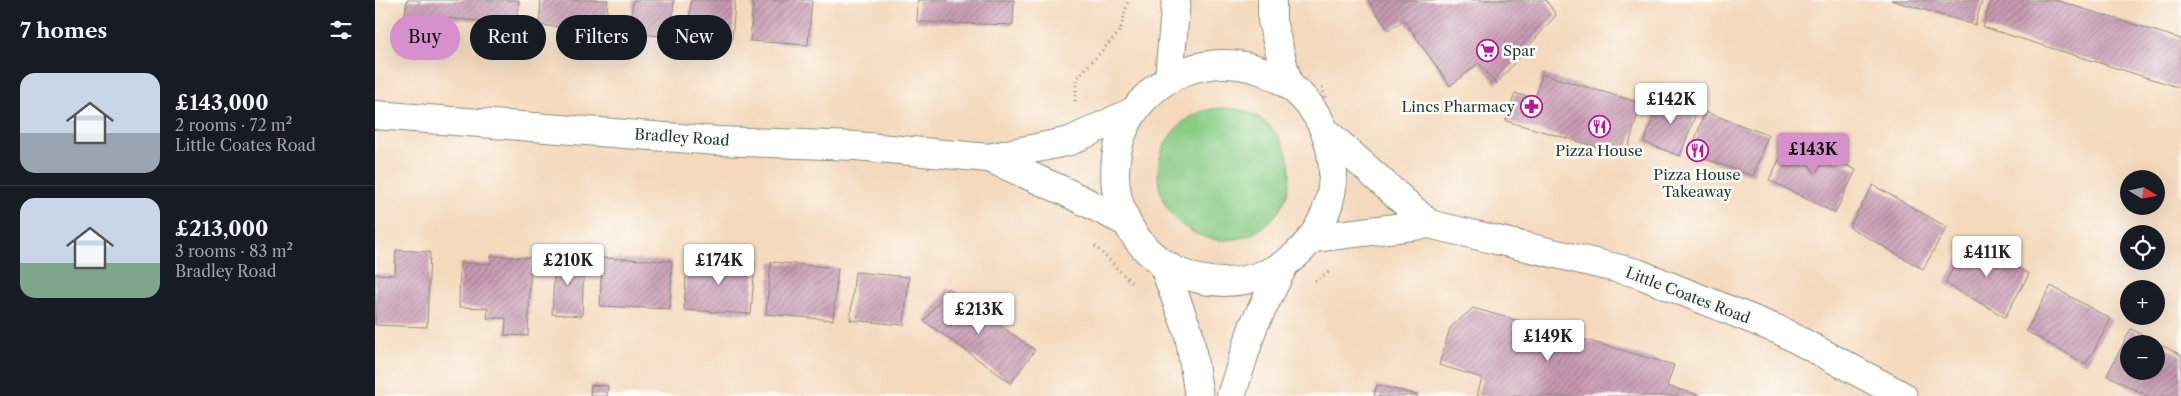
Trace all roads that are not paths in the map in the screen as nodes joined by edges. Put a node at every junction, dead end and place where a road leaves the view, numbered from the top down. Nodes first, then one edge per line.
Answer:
1 (1176, 0) edge
2 (1272, 0) edge
3 (1169, 78) junction
4 (1288, 84) junction
5 (1134, 111) junction
6 (375, 115) edge
7 (1326, 132) junction
8 (989, 158) junction
9 (1126, 222) junction
10 (1429, 224) junction
11 (1313, 238) junction
12 (1163, 264) junction
13 (1284, 265) junction
14 (1199, 396) edge
15 (1231, 396) edge
16 (1903, 396) edge

1 - 3 main road
2 - 4 main road
3 - 4 main road
3 - 5 main road
4 - 7 main road
5 - 8 main road, Bradley Road
5 - 9 main road
6 - 8 main road, Bradley Road
7 - 10 main road, Little Coates Road
7 - 11 main road
8 - 9 main road, Bradley Road
9 - 12 main road
10 - 11 main road, Little Coates Road
10 - 16 main road, Little Coates Road
11 - 13 main road
12 - 13 main road
12 - 14 main road
13 - 15 main road

